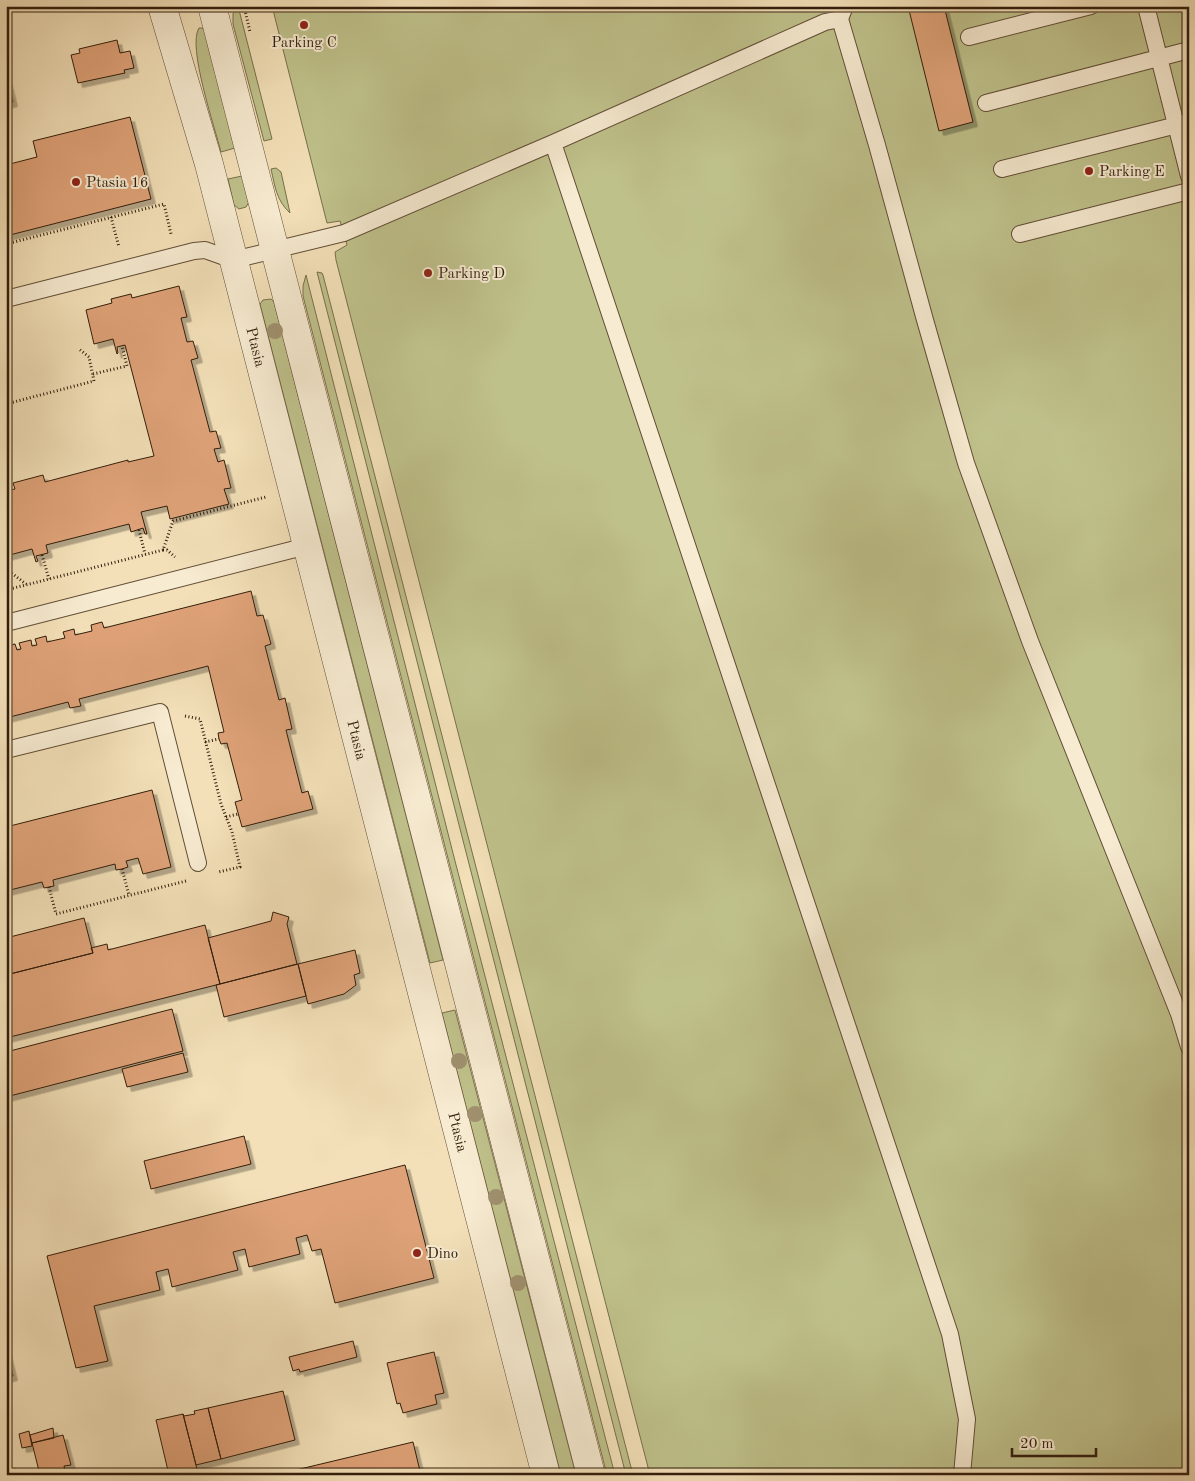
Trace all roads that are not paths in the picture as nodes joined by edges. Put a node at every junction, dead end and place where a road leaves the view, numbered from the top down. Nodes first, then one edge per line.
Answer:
1 (162, 6) edge
2 (212, 6) edge
3 (1091, 6) edge
4 (1146, 6) edge
5 (843, 12) edge
6 (969, 37) dead end
7 (1189, 50) edge
8 (1159, 58) junction
9 (986, 103) dead end
10 (1182, 123) edge
11 (553, 143) junction
12 (1002, 169) dead end
13 (1189, 176) edge
14 (1189, 191) edge
15 (1020, 234) dead end
16 (276, 250) junction
17 (234, 260) junction
18 (6, 299) edge
19 (307, 546) junction
20 (6, 623) edge
21 (6, 750) edge
22 (198, 862) dead end
23 (1189, 1047) edge
24 (546, 1475) edge
25 (591, 1475) edge
26 (962, 1475) edge

1 - 17 street, Ptasia
2 - 16 street
3 - 6 lane
4 - 8 lane
5 - 11 lane
5 - 23 lane
7 - 8 lane
8 - 9 lane
8 - 10 lane
10 - 12 lane
10 - 13 lane
11 - 16 lane
11 - 26 lane
14 - 15 lane
16 - 17 lane
16 - 25 street
17 - 18 lane
17 - 19 street, Ptasia
19 - 20 lane
19 - 24 street, Ptasia
21 - 22 lane

